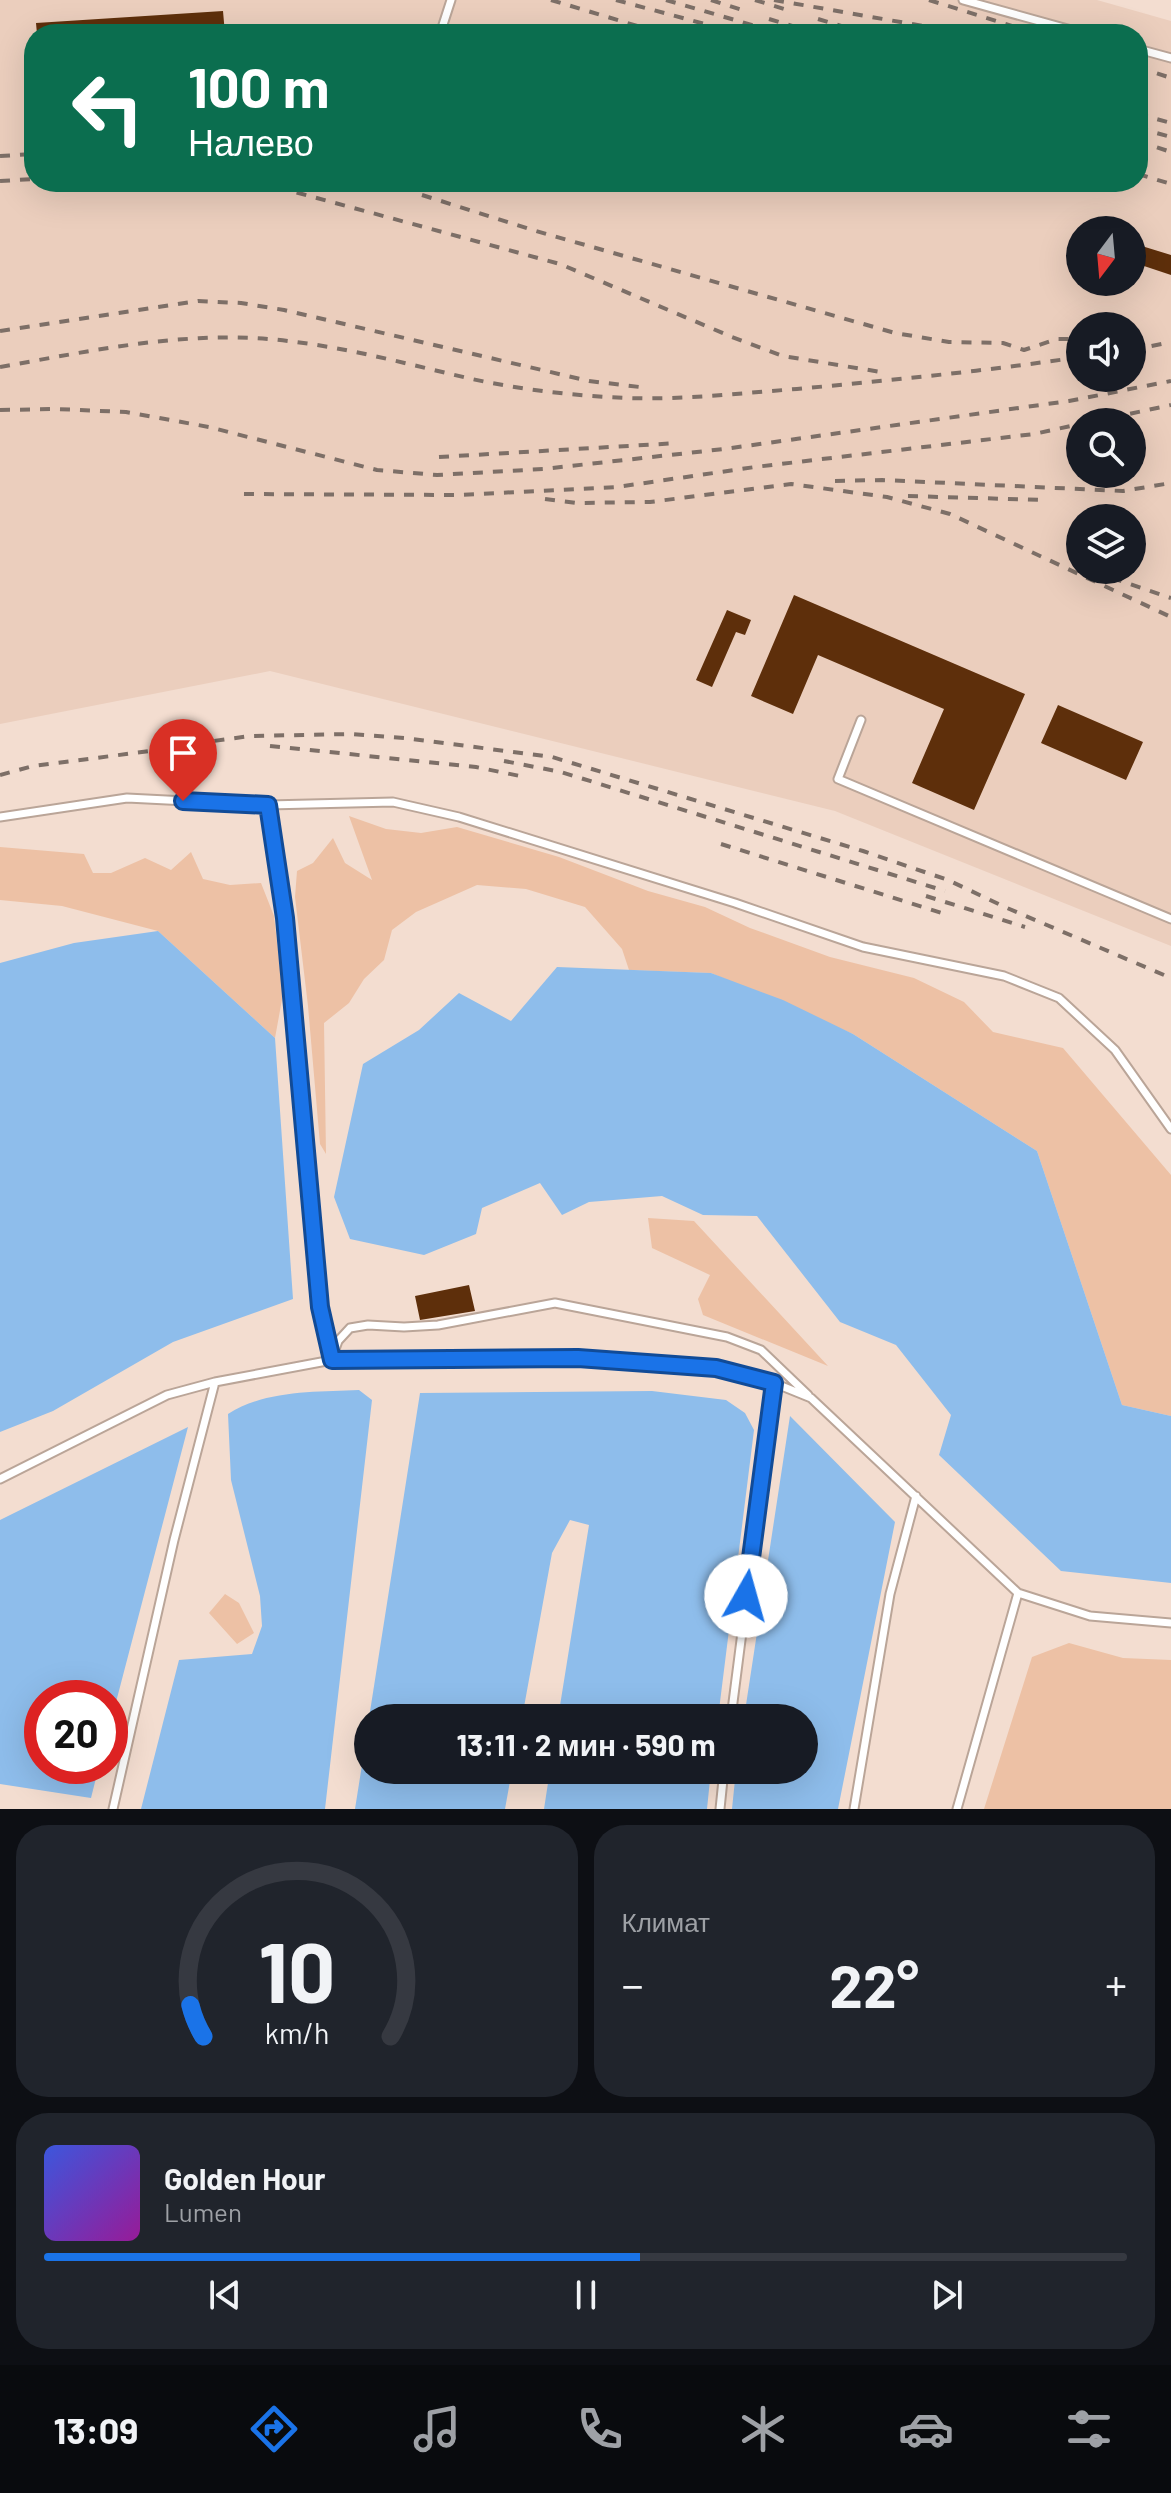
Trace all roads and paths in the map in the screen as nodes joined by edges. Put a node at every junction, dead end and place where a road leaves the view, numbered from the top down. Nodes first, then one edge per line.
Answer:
1 (451, 0) edge
2 (963, 0) edge
3 (443, 24) edge
4 (1050, 24) edge
5 (1148, 52) edge
6 (1171, 58) edge
7 (861, 720) dead end
8 (268, 805) junction
9 (0, 817) edge
10 (1171, 919) edge
11 (1171, 1129) edge
12 (332, 1360) junction
13 (215, 1382) junction
14 (774, 1383) junction
15 (811, 1398) junction
16 (0, 1479) edge
17 (916, 1496) junction
18 (1018, 1593) junction
19 (1171, 1623) edge
20 (733, 1704) edge
21 (723, 1784) edge
22 (113, 1809) edge
23 (720, 1809) edge
24 (854, 1809) edge
25 (957, 1809) edge

1 - 3 lane
2 - 4 lane
5 - 6 lane
7 - 10 lane
8 - 9 lane
8 - 11 lane
8 - 12 lane
12 - 13 lane
12 - 14 lane
12 - 15 lane
13 - 16 lane
13 - 22 lane
14 - 15 lane
14 - 20 lane
15 - 17 lane
17 - 18 lane
17 - 24 lane
18 - 19 lane
18 - 25 lane
21 - 23 lane

